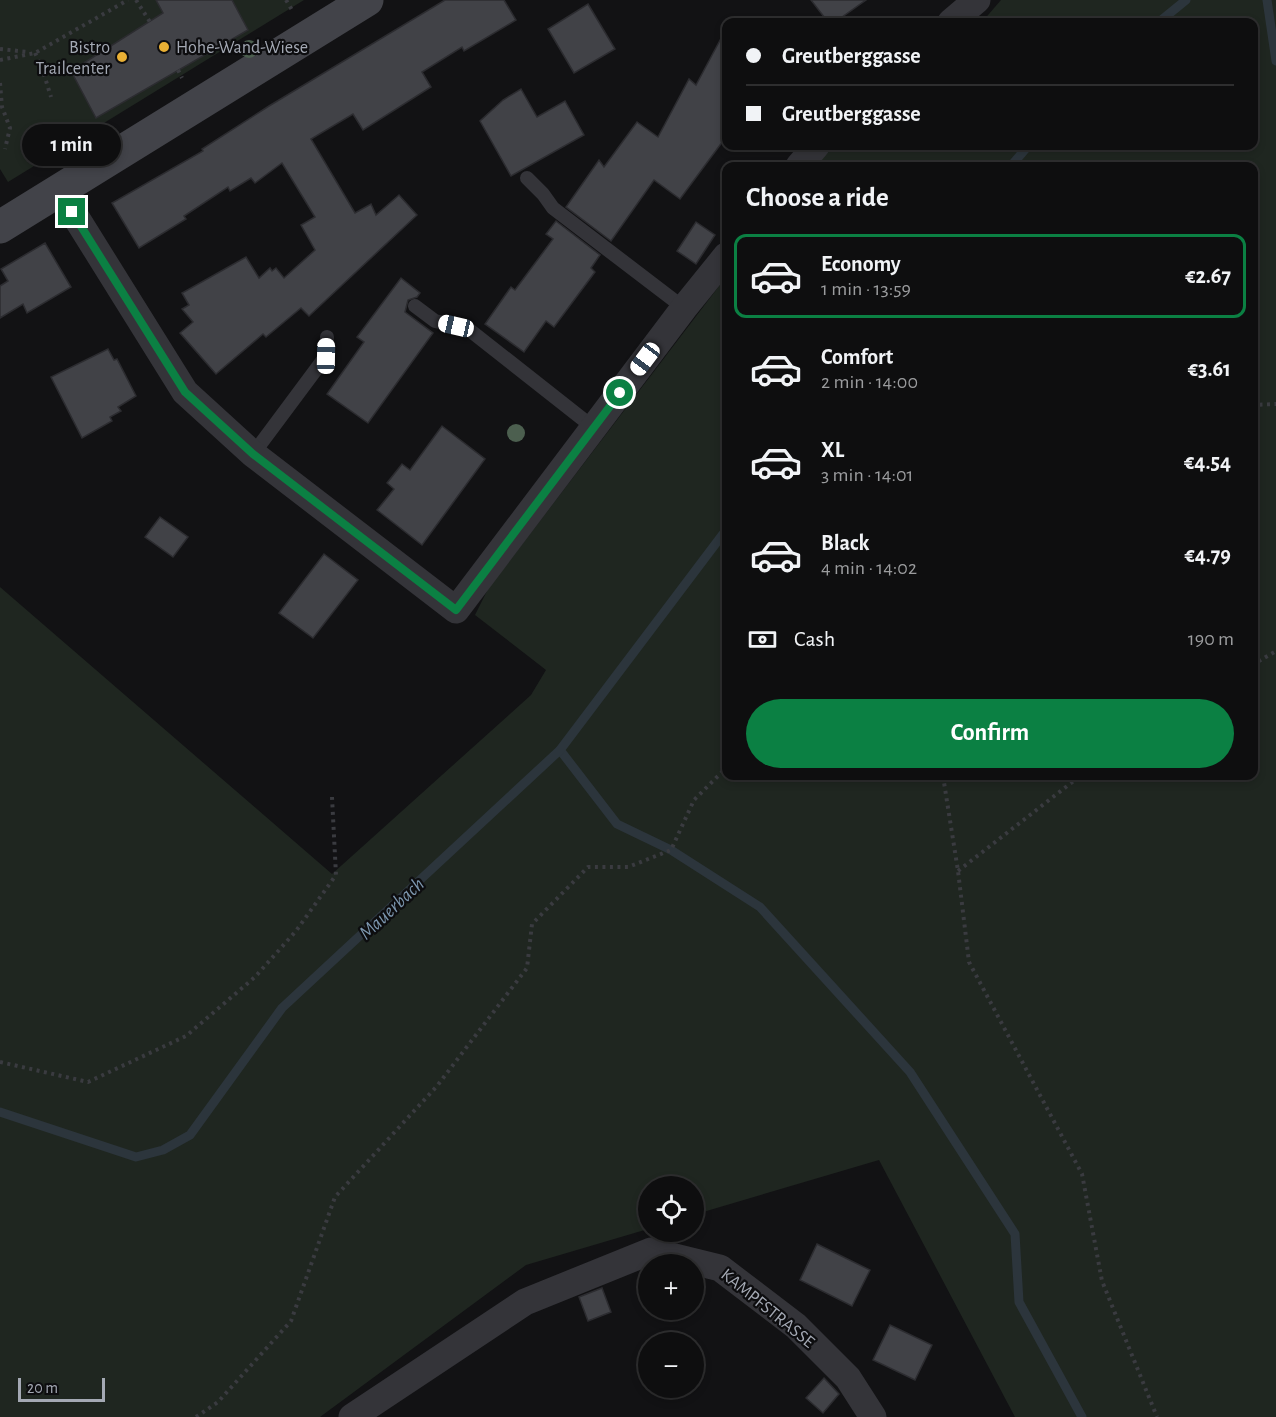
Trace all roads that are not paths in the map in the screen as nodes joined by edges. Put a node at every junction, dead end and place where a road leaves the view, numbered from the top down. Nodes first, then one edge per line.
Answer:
1 (367, 0) edge
2 (977, 0) edge
3 (956, 18) edge
4 (813, 150) edge
5 (802, 162) edge
6 (527, 178) dead end
7 (58, 190) junction
8 (0, 227) edge
9 (722, 261) edge
10 (416, 306) dead end
11 (684, 308) junction
12 (327, 337) dead end
13 (594, 428) junction
14 (253, 454) junction
15 (352, 1417) edge
16 (873, 1417) edge

1 - 7 main road
2 - 3 street
4 - 5 street
6 - 11 lane
7 - 8 main road
7 - 14 street
9 - 11 street
10 - 13 lane
11 - 13 street
12 - 14 lane
13 - 14 street
15 - 16 street, KAMPFSTRASSE

